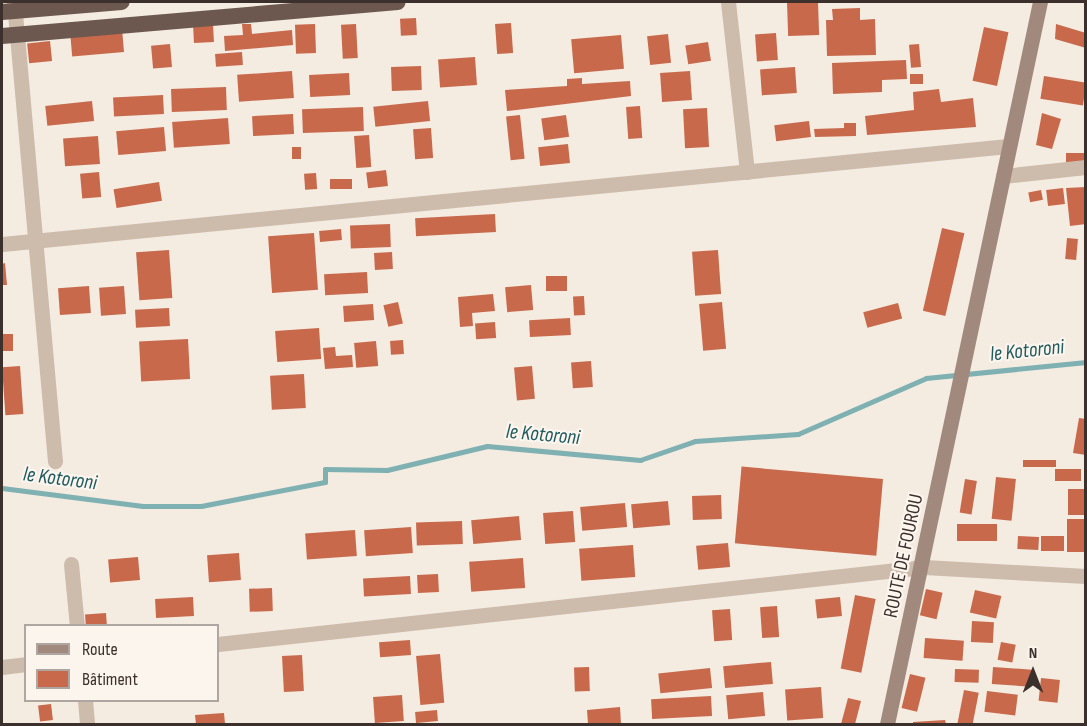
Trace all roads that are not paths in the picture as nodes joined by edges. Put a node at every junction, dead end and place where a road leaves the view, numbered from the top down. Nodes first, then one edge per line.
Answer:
1 (122, 2) edge
2 (398, 2) edge
3 (728, 2) edge
4 (1040, 2) edge
5 (10, 8) edge
6 (9, 35) edge
7 (1008, 146) junction
8 (1086, 167) edge
9 (747, 172) junction
10 (1003, 176) junction
11 (36, 241) junction
12 (2, 244) edge
13 (55, 461) dead end
14 (71, 564) dead end
15 (924, 567) junction
16 (1086, 576) edge
17 (77, 624) edge
18 (219, 644) edge
19 (24, 664) edge
20 (2, 667) edge
21 (85, 702) edge
22 (87, 724) edge
23 (887, 724) edge

1 - 5 highway
2 - 6 highway
3 - 9 street
4 - 7 main road, ROUTE DE FOUROU
5 - 6 street
6 - 11 street
7 - 9 street
7 - 10 main road, ROUTE DE FOUROU
8 - 10 street
9 - 11 street
10 - 15 main road, ROUTE DE FOUROU
11 - 12 street
11 - 13 street
14 - 17 street
15 - 16 street
15 - 18 street
15 - 23 main road, ROUTE DE FOUROU
19 - 20 street
21 - 22 street

